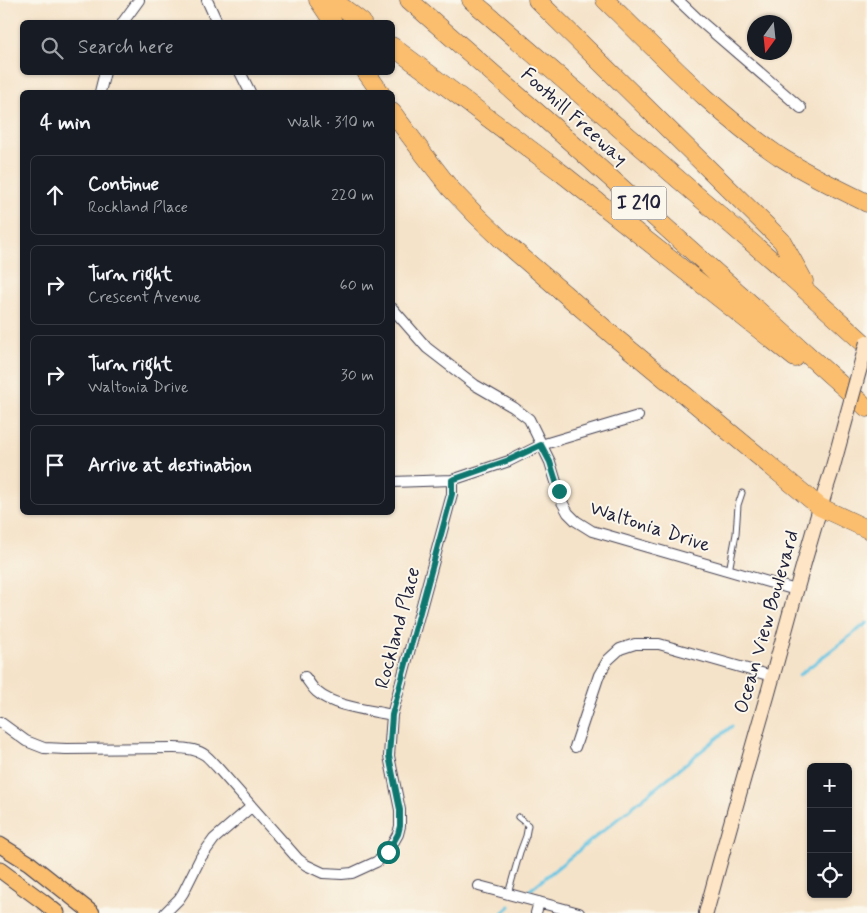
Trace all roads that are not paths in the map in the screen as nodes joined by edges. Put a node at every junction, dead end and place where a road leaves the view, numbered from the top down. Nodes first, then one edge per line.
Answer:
1 (138, 0) edge
2 (207, 0) edge
3 (318, 0) edge
4 (333, 0) edge
5 (409, 0) edge
6 (471, 0) edge
7 (537, 0) edge
8 (605, 0) edge
9 (678, 0) edge
10 (124, 20) edge
11 (216, 20) edge
12 (332, 20) edge
13 (359, 20) edge
14 (395, 48) edge
15 (103, 75) edge
16 (242, 75) edge
17 (368, 75) edge
18 (100, 90) edge
19 (249, 90) edge
20 (379, 90) edge
21 (801, 108) dead end
22 (395, 116) edge
23 (867, 203) edge
24 (814, 297) junction
25 (395, 311) edge
26 (867, 344) edge
27 (867, 408) edge
28 (638, 416) dead end
29 (867, 418) edge
30 (541, 445) junction
31 (452, 480) junction
32 (395, 482) edge
33 (742, 493) dead end
34 (820, 507) junction
35 (867, 530) edge
36 (729, 572) junction
37 (796, 590) junction
38 (772, 676) junction
39 (305, 677) dead end
40 (392, 715) junction
41 (0, 722) edge
42 (575, 747) dead end
43 (251, 806) junction
44 (518, 818) dead end
45 (0, 845) edge
46 (0, 870) edge
47 (479, 886) dead end
48 (508, 894) junction
49 (539, 902) junction
50 (58, 913) edge
51 (92, 913) edge
52 (165, 913) edge
53 (536, 913) edge
54 (579, 913) edge
55 (706, 913) edge

1 - 10 street
2 - 11 street
3 - 12 highway
4 - 13 highway
5 - 27 highway, Foothill Freeway / I 210
6 - 24 highway, Foothill Freeway / I 210
7 - 24 highway
8 - 23 highway
9 - 21 street
14 - 29 highway
15 - 18 street
16 - 19 street
17 - 20 highway
22 - 34 highway
24 - 26 highway, Foothill Freeway / I 210
25 - 30 street, Waltonia Drive
26 - 34 main road, Ocean View Boulevard, bridge
28 - 30 street
30 - 31 street
30 - 36 street, Waltonia Drive
31 - 32 street
31 - 40 street, Rockland Place
33 - 36 lane
34 - 35 highway
34 - 37 main road, Ocean View Boulevard
36 - 37 street, Waltonia Drive
37 - 38 main road, Ocean View Boulevard
38 - 42 street
38 - 55 main road, Ocean View Boulevard
39 - 40 street
40 - 43 street, Rockland Place
41 - 43 street, Rockland Place
43 - 52 street
44 - 48 lane
45 - 51 main road
46 - 50 main road
47 - 48 street
48 - 49 street
49 - 53 street
49 - 54 street

